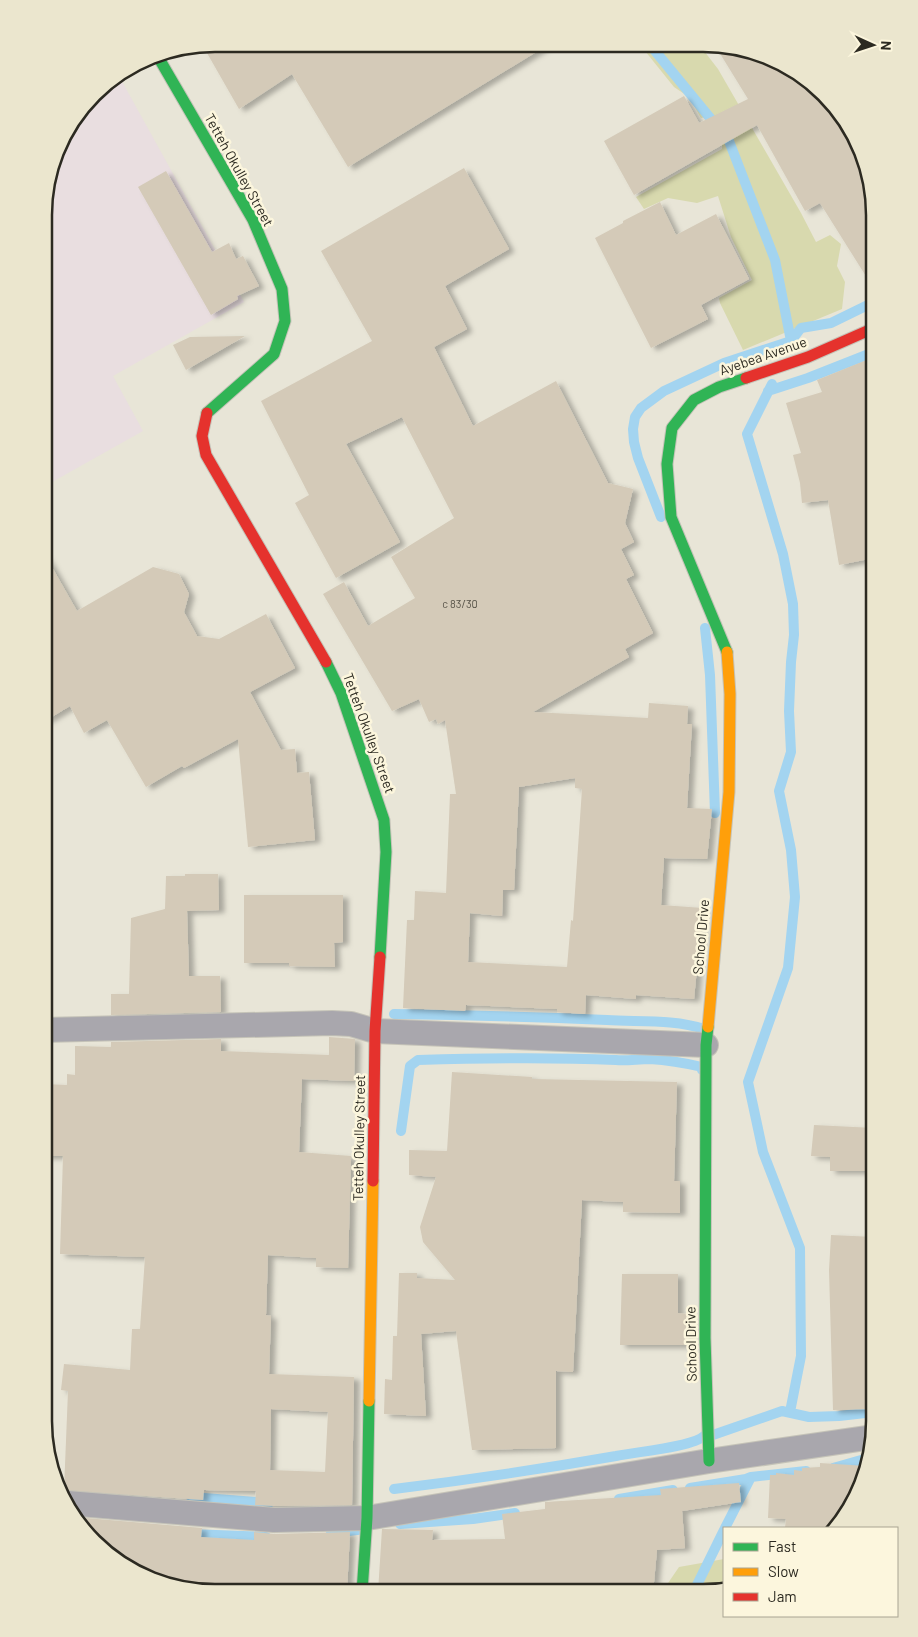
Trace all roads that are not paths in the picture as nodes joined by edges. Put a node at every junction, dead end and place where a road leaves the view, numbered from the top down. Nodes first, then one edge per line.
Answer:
1 (161, 62) edge
2 (866, 332) edge
3 (672, 428) joint
4 (52, 1030) edge
5 (376, 1032) junction
6 (706, 1045) junction
7 (864, 1438) edge
8 (709, 1462) junction
9 (74, 1504) edge
10 (367, 1518) junction
11 (363, 1584) edge

1 - 5 street, Tetteh Okulley Street
2 - 3 street, Ayebea Avenue
3 - 6 street, School Drive
4 - 5 street
5 - 6 street
5 - 10 street, Tetteh Okulley Street
6 - 8 street, School Drive
7 - 8 street
8 - 10 street
9 - 10 street
10 - 11 street, Tetteh Okulley Street

